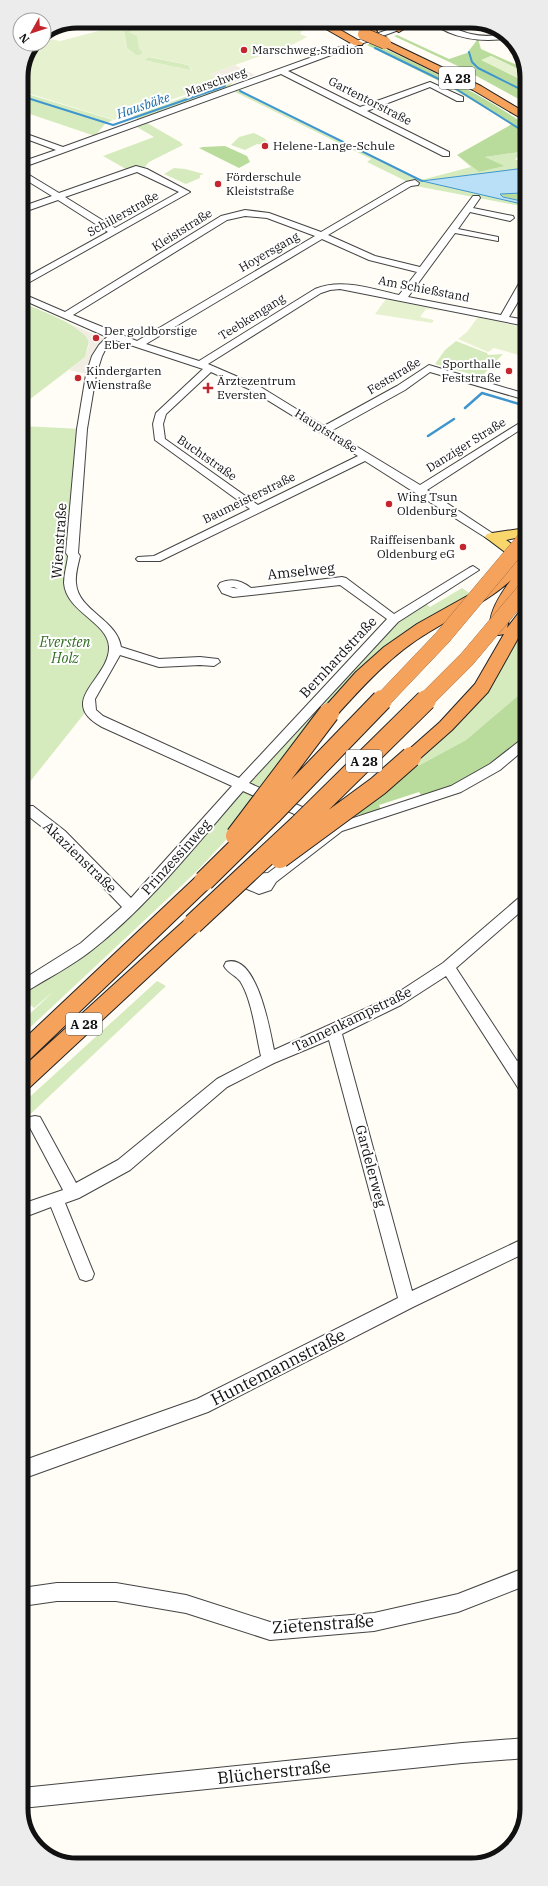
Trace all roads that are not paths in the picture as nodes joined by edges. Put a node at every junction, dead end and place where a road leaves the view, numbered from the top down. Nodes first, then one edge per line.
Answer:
1 (330, 28) edge
2 (355, 28) edge
3 (364, 28) edge
4 (448, 28) edge
5 (399, 29) edge
6 (499, 37) edge
7 (388, 42) junction
8 (358, 43) junction
9 (282, 70) junction
10 (460, 99) dead end
11 (520, 106) edge
12 (361, 110) junction
13 (520, 114) edge
14 (28, 137) edge
15 (64, 150) junction
16 (446, 154) dead end
17 (28, 163) edge
18 (28, 177) edge
19 (415, 183) dead end
20 (58, 196) junction
21 (476, 198) dead end
22 (28, 207) edge
23 (468, 209) junction
24 (510, 218) dead end
25 (452, 230) junction
26 (115, 232) junction
27 (323, 236) junction
28 (495, 238) dead end
29 (422, 270) junction
30 (28, 280) edge
31 (520, 290) edge
32 (318, 291) joint
33 (402, 298) junction
34 (28, 299) edge
35 (65, 316) junction
36 (504, 318) junction
37 (520, 322) edge
38 (112, 336) junction
39 (136, 345) junction
40 (205, 367) junction
41 (520, 395) edge
42 (520, 426) edge
43 (325, 430) junction
44 (366, 456) junction
45 (420, 490) junction
46 (257, 508) junction
47 (520, 534) edge
48 (492, 537) junction
49 (520, 545) edge
50 (520, 558) edge
51 (142, 559) dead end
52 (520, 567) edge
53 (473, 570) dead end
54 (520, 573) edge
55 (248, 592) dead end
56 (520, 596) edge
57 (394, 619) junction
58 (520, 621) edge
59 (115, 650) junction
60 (214, 662) dead end
61 (498, 662) junction
62 (520, 747) edge
63 (241, 784) junction
64 (28, 809) dead end
65 (337, 828) junction
66 (271, 878) dead end
67 (204, 881) junction
68 (520, 905) edge
69 (131, 907) junction
70 (193, 924) junction
71 (231, 966) dead end
72 (448, 967) junction
73 (28, 983) edge
74 (334, 1031) junction
75 (28, 1048) edge
76 (269, 1058) junction
77 (520, 1067) edge
78 (28, 1075) edge
79 (35, 1122) dead end
80 (74, 1193) junction
81 (56, 1199) junction
82 (28, 1209) edge
83 (520, 1247) edge
84 (86, 1274) dead end
85 (407, 1302) junction
86 (28, 1468) edge
87 (520, 1579) edge
88 (28, 1596) edge
89 (520, 1749) edge
90 (28, 1797) edge

1 - 8 highway
2 - 7 highway, A 28, bridge
3 - 7 highway, A 28
4 - 6 street
5 - 8 street, Marschweg
7 - 11 highway, A 28
7 - 13 highway, A 28
8 - 9 street, Marschweg
9 - 12 street, Gartentorstraße
9 - 15 street, Marschweg
10 - 12 street
12 - 16 street, Gartentorstraße
14 - 15 street
15 - 17 street, Marschweg
18 - 20 street
19 - 27 street, Hoyersgang
20 - 22 street
20 - 26 street
20 - 26 street, Schillerstraße
21 - 23 street
23 - 24 street
23 - 25 street
25 - 28 street
25 - 29 street
26 - 30 street, Schillerstraße
27 - 29 street, Kleiststraße
27 - 35 street, Kleiststraße
27 - 39 street, Hoyersgang
29 - 33 street
31 - 36 street
32 - 33 street, Am Schießstand
32 - 40 street, Teebkengang
33 - 36 street, Am Schießstand
34 - 35 street, Hauptstraße
35 - 38 street, Hauptstraße
36 - 37 street, Am Schießstand
38 - 39 street, Hauptstraße
38 - 59 street, Wienstraße
39 - 40 street, Hauptstraße
40 - 43 street, Hauptstraße
40 - 46 street, Buchtstraße
41 - 43 street, Feststraße
42 - 45 street, Danziger Straße
43 - 44 street, Hauptstraße
44 - 45 street, Hauptstraße
44 - 46 street, Baumeisterstraße
45 - 48 street, Hauptstraße
46 - 51 street, Baumeisterstraße
47 - 48 main road
48 - 50 main road, Hauptstraße
49 - 67 highway, A 28, bridge
52 - 67 highway, bridge
53 - 57 street, Bernhardstraße
54 - 61 highway
55 - 57 street, Amselweg
56 - 70 highway, A 28, bridge
57 - 63 street, Bernhardstraße
58 - 61 highway
59 - 60 street
59 - 63 street
61 - 70 highway, bridge
62 - 65 street
63 - 65 street
63 - 69 street, Prinzessinweg
64 - 69 street, Akazienstraße
65 - 66 street
67 - 75 highway, A 28
68 - 72 street, Tannenkampstraße
69 - 73 street, Prinzessinweg
70 - 78 highway, A 28
71 - 76 street
72 - 74 street, Tannenkampstraße
72 - 77 street
74 - 76 street, Tannenkampstraße
74 - 85 street, Gardelerweg
76 - 80 street, Tannenkampstraße
79 - 80 street
80 - 81 street, Tannenkampstraße
81 - 82 street, Tannenkampstraße
81 - 84 street
83 - 85 street, Huntemannstraße
85 - 86 street, Huntemannstraße
87 - 88 street, Zietenstraße
89 - 90 street, Blücherstraße

